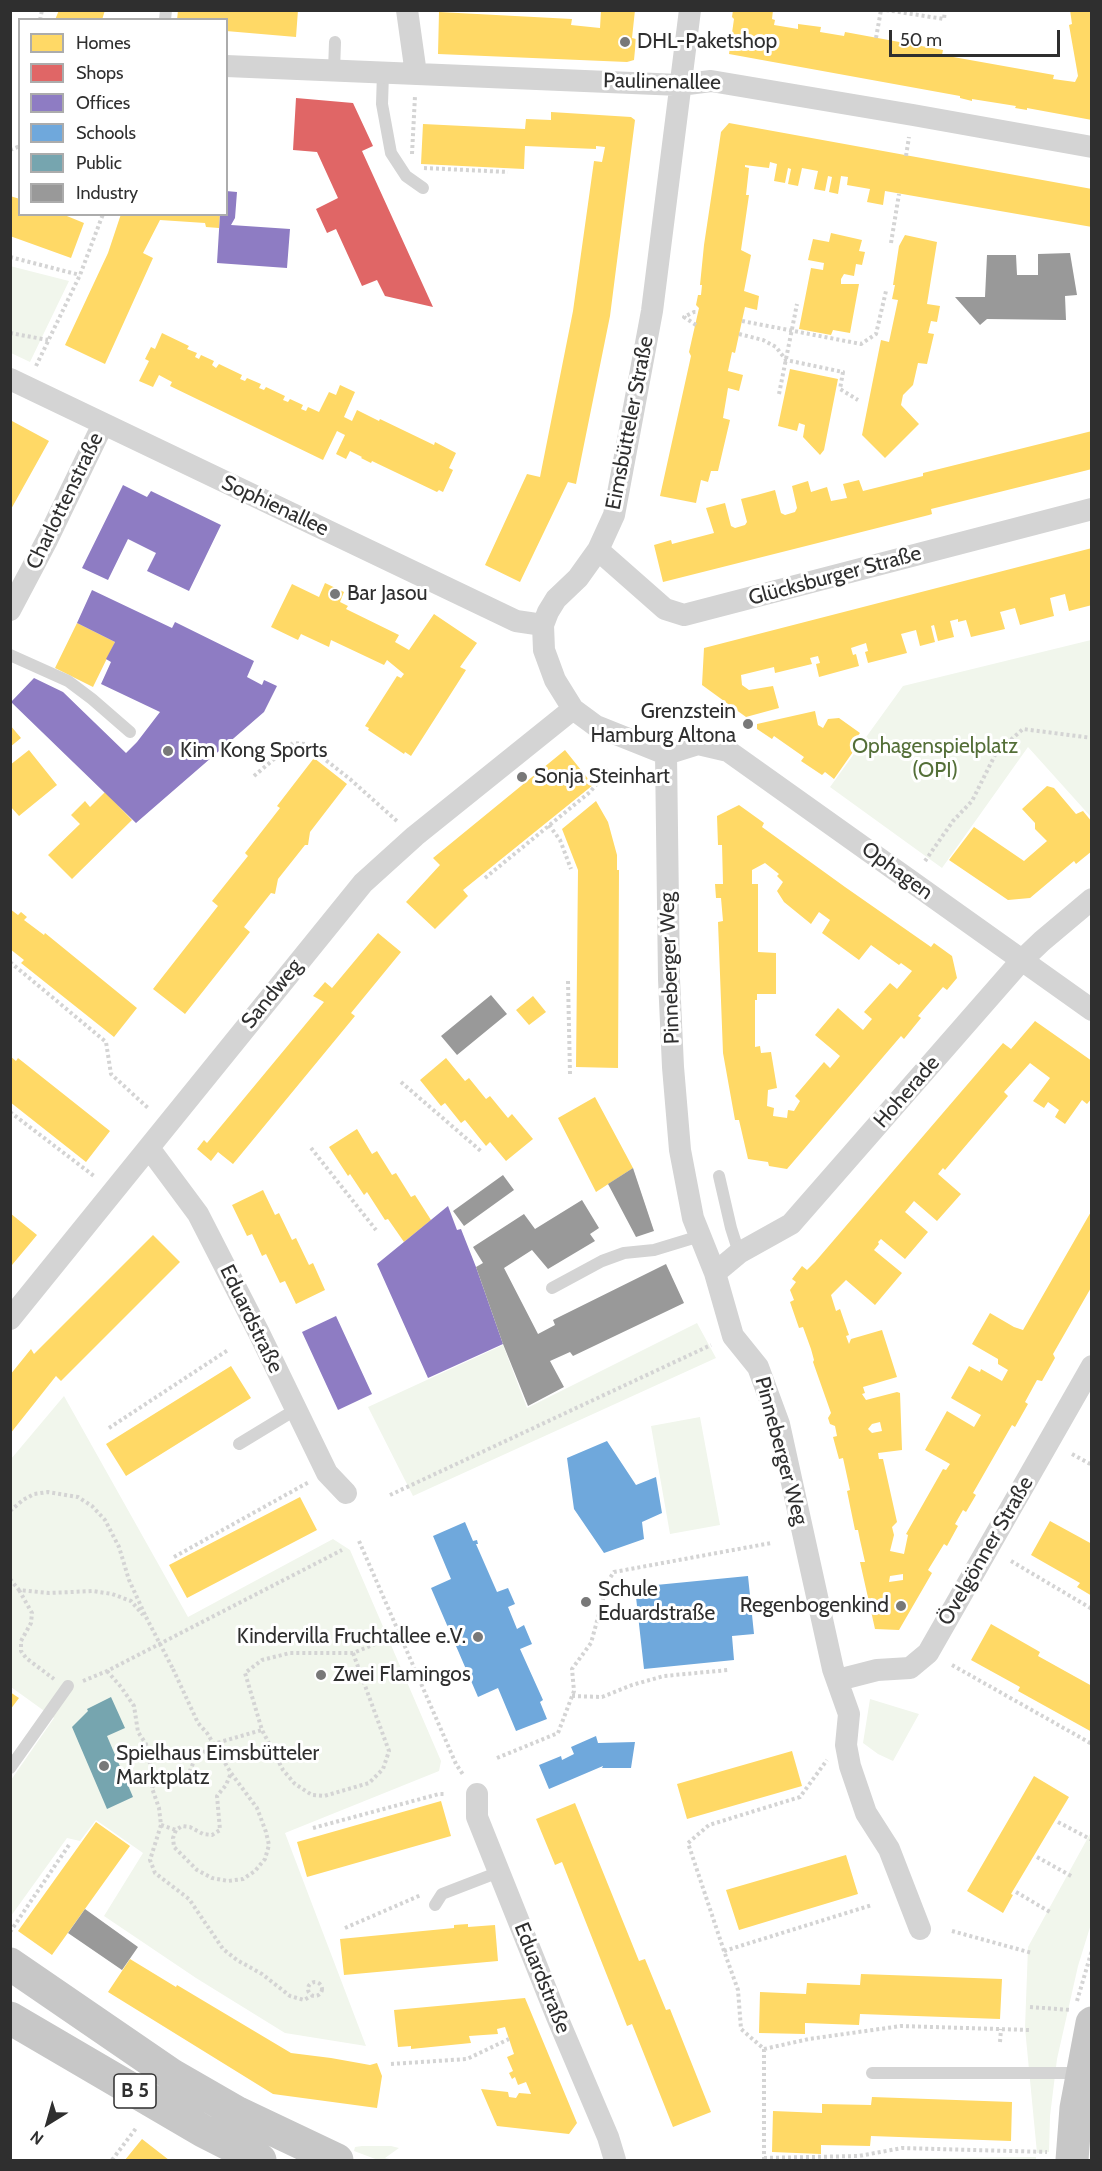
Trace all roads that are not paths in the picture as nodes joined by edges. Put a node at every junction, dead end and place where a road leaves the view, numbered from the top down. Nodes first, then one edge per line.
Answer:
1 (407, 10) edge
2 (690, 10) edge
3 (335, 42) dead end
4 (228, 66) edge
5 (334, 71) junction
6 (383, 73) junction
7 (416, 74) junction
8 (680, 85) junction
9 (1092, 147) edge
10 (423, 188) dead end
11 (10, 379) edge
12 (103, 424) junction
13 (1092, 509) edge
14 (598, 550) junction
15 (10, 610) edge
16 (543, 625) junction
17 (10, 655) edge
18 (573, 709) junction
19 (130, 732) dead end
20 (666, 754) junction
21 (1092, 899) edge
22 (1021, 961) junction
23 (1092, 1010) edge
24 (148, 1148) junction
25 (719, 1176) dead end
26 (700, 1236) junction
27 (739, 1253) junction
28 (715, 1273) junction
29 (552, 1288) dead end
30 (10, 1319) edge
31 (1092, 1366) edge
32 (295, 1410) junction
33 (239, 1444) dead end
34 (346, 1493) dead end
35 (838, 1680) junction
36 (68, 1686) road end
37 (10, 1768) edge
38 (477, 1794) dead end
39 (499, 1872) junction
40 (435, 1905) dead end
41 (920, 1929) dead end
42 (10, 1964) edge
43 (1083, 2016) edge
44 (10, 2018) edge
45 (872, 2073) dead end
46 (1081, 2073) junction
47 (1062, 2156) edge
48 (260, 2160) edge
49 (337, 2160) edge
50 (615, 2160) edge

1 - 7 street
2 - 8 street, Eimsbütteler Straße
3 - 5 lane
4 - 5 street, Paulinenallee
5 - 6 street, Paulinenallee
6 - 7 street, Paulinenallee
6 - 10 lane
7 - 8 street, Paulinenallee
8 - 9 street, Paulinenallee
8 - 14 street, Eimsbütteler Straße
11 - 12 street, Sophienallee
12 - 15 street, Charlottenstraße
12 - 16 street, Sophienallee
13 - 14 street, Glücksburger Straße
14 - 16 street, Eimsbütteler Straße
16 - 18 street
17 - 19 lane
18 - 20 street
18 - 24 street, Sandweg
20 - 22 street, Ophagen
20 - 26 street, Pinneberger Weg
21 - 22 street, Hoherade
22 - 23 street, Ophagen
22 - 27 street, Hoherade
24 - 30 street, Sandweg
24 - 32 street, Eduardstraße
25 - 27 lane
26 - 28 street, Pinneberger Weg
26 - 29 lane
27 - 28 street, Hoherade
28 - 35 street, Pinneberger Weg
31 - 35 street, Övelgönner Straße
32 - 33 lane
32 - 34 street, Eduardstraße
35 - 41 street, Pinneberger Weg
36 - 37 lane
38 - 39 street, Eduardstraße
39 - 40 lane
39 - 50 street, Eduardstraße
42 - 49 main road, B 5
43 - 46 main road
44 - 48 main road, B 5
45 - 46 lane
46 - 47 main road

